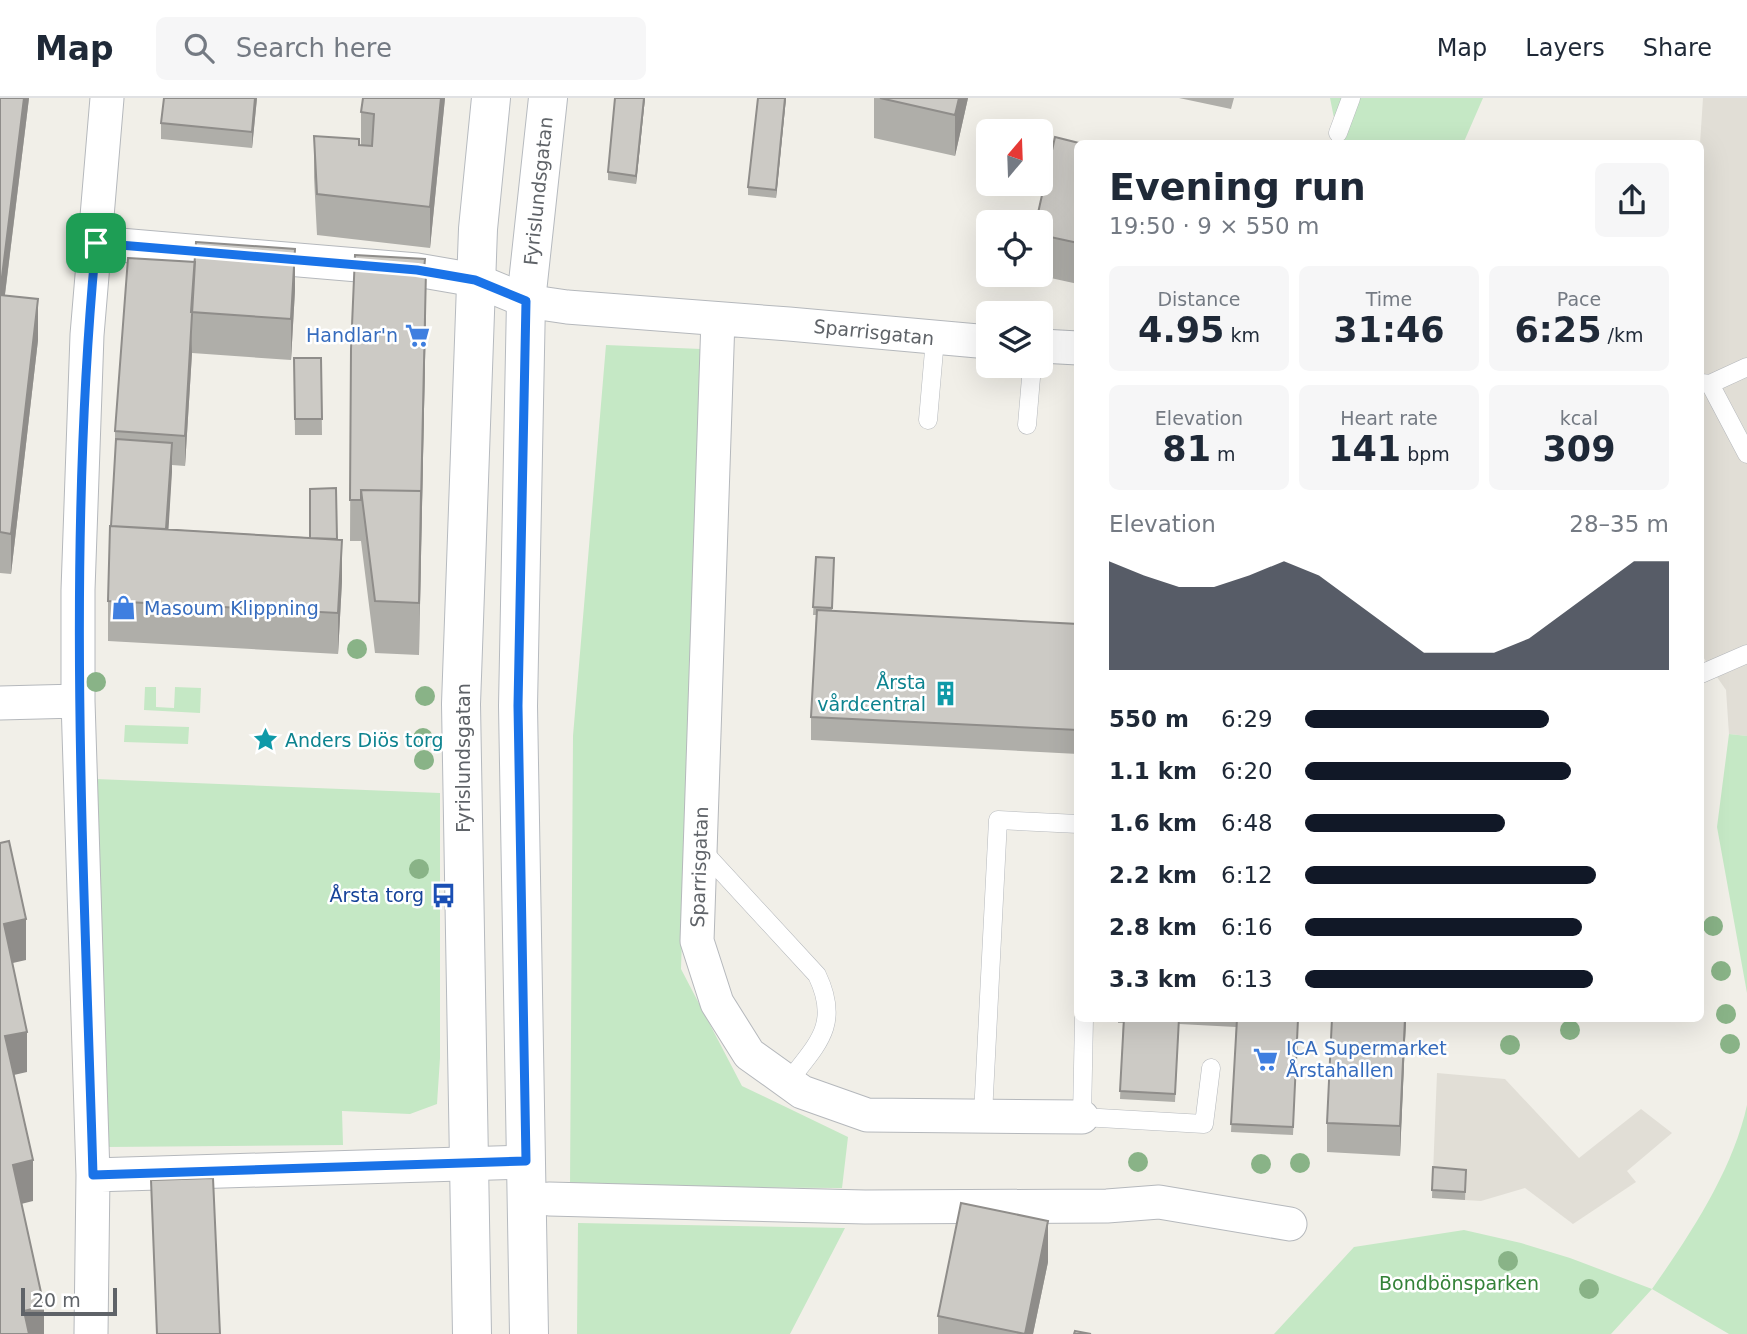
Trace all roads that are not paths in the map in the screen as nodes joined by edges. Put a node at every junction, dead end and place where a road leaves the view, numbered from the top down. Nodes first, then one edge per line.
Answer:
1 (107, 98) edge
2 (491, 98) edge
3 (548, 98) edge
4 (1351, 98) edge
5 (1338, 132) dead end
6 (96, 243) junction
7 (475, 280) junction
8 (526, 301) junction
9 (718, 319) junction
10 (935, 339) junction
11 (976, 341) edge
12 (1053, 347) edge
13 (1074, 348) edge
14 (1747, 367) edge
15 (1031, 378) edge
16 (1706, 383) edge
17 (928, 420) dead end
18 (1027, 425) dead end
19 (1747, 454) edge
20 (1747, 653) edge
21 (1704, 673) edge
22 (78, 701) junction
23 (0, 703) edge
24 (1074, 824) edge
25 (700, 848) junction
26 (1084, 1022) edge
27 (1211, 1069) dead end
28 (788, 1082) junction
29 (984, 1115) junction
30 (1082, 1117) junction
31 (526, 1161) junction
32 (468, 1163) junction
33 (93, 1175) junction
34 (549, 1199) dead end
35 (1290, 1224) dead end
36 (92, 1334) edge
37 (472, 1334) edge
38 (529, 1334) edge

1 - 6 street
2 - 7 main road, Fyrislundsgatan
3 - 8 main road, Fyrislundsgatan
4 - 5 lane
6 - 7 street, Sparrisgatan
6 - 22 street
7 - 8 street, Sparrisgatan
7 - 32 main road, Fyrislundsgatan
8 - 9 street, Sparrisgatan
8 - 31 main road, Fyrislundsgatan
9 - 10 street, Sparrisgatan
9 - 25 street, Sparrisgatan
10 - 11 street, Sparrisgatan
10 - 17 lane
12 - 13 street
14 - 16 lane
15 - 18 lane
16 - 19 lane
20 - 21 lane
22 - 23 street
22 - 33 street
24 - 29 lane
25 - 28 street, Sparrisgatan
25 - 28 lane
26 - 30 lane
27 - 30 lane
28 - 29 street, Sparrisgatan
29 - 30 street, Sparrisgatan
31 - 32 street
31 - 38 main road, Fyrislundsgatan
32 - 33 street
32 - 37 main road, Fyrislundsgatan
33 - 36 street
34 - 35 street

